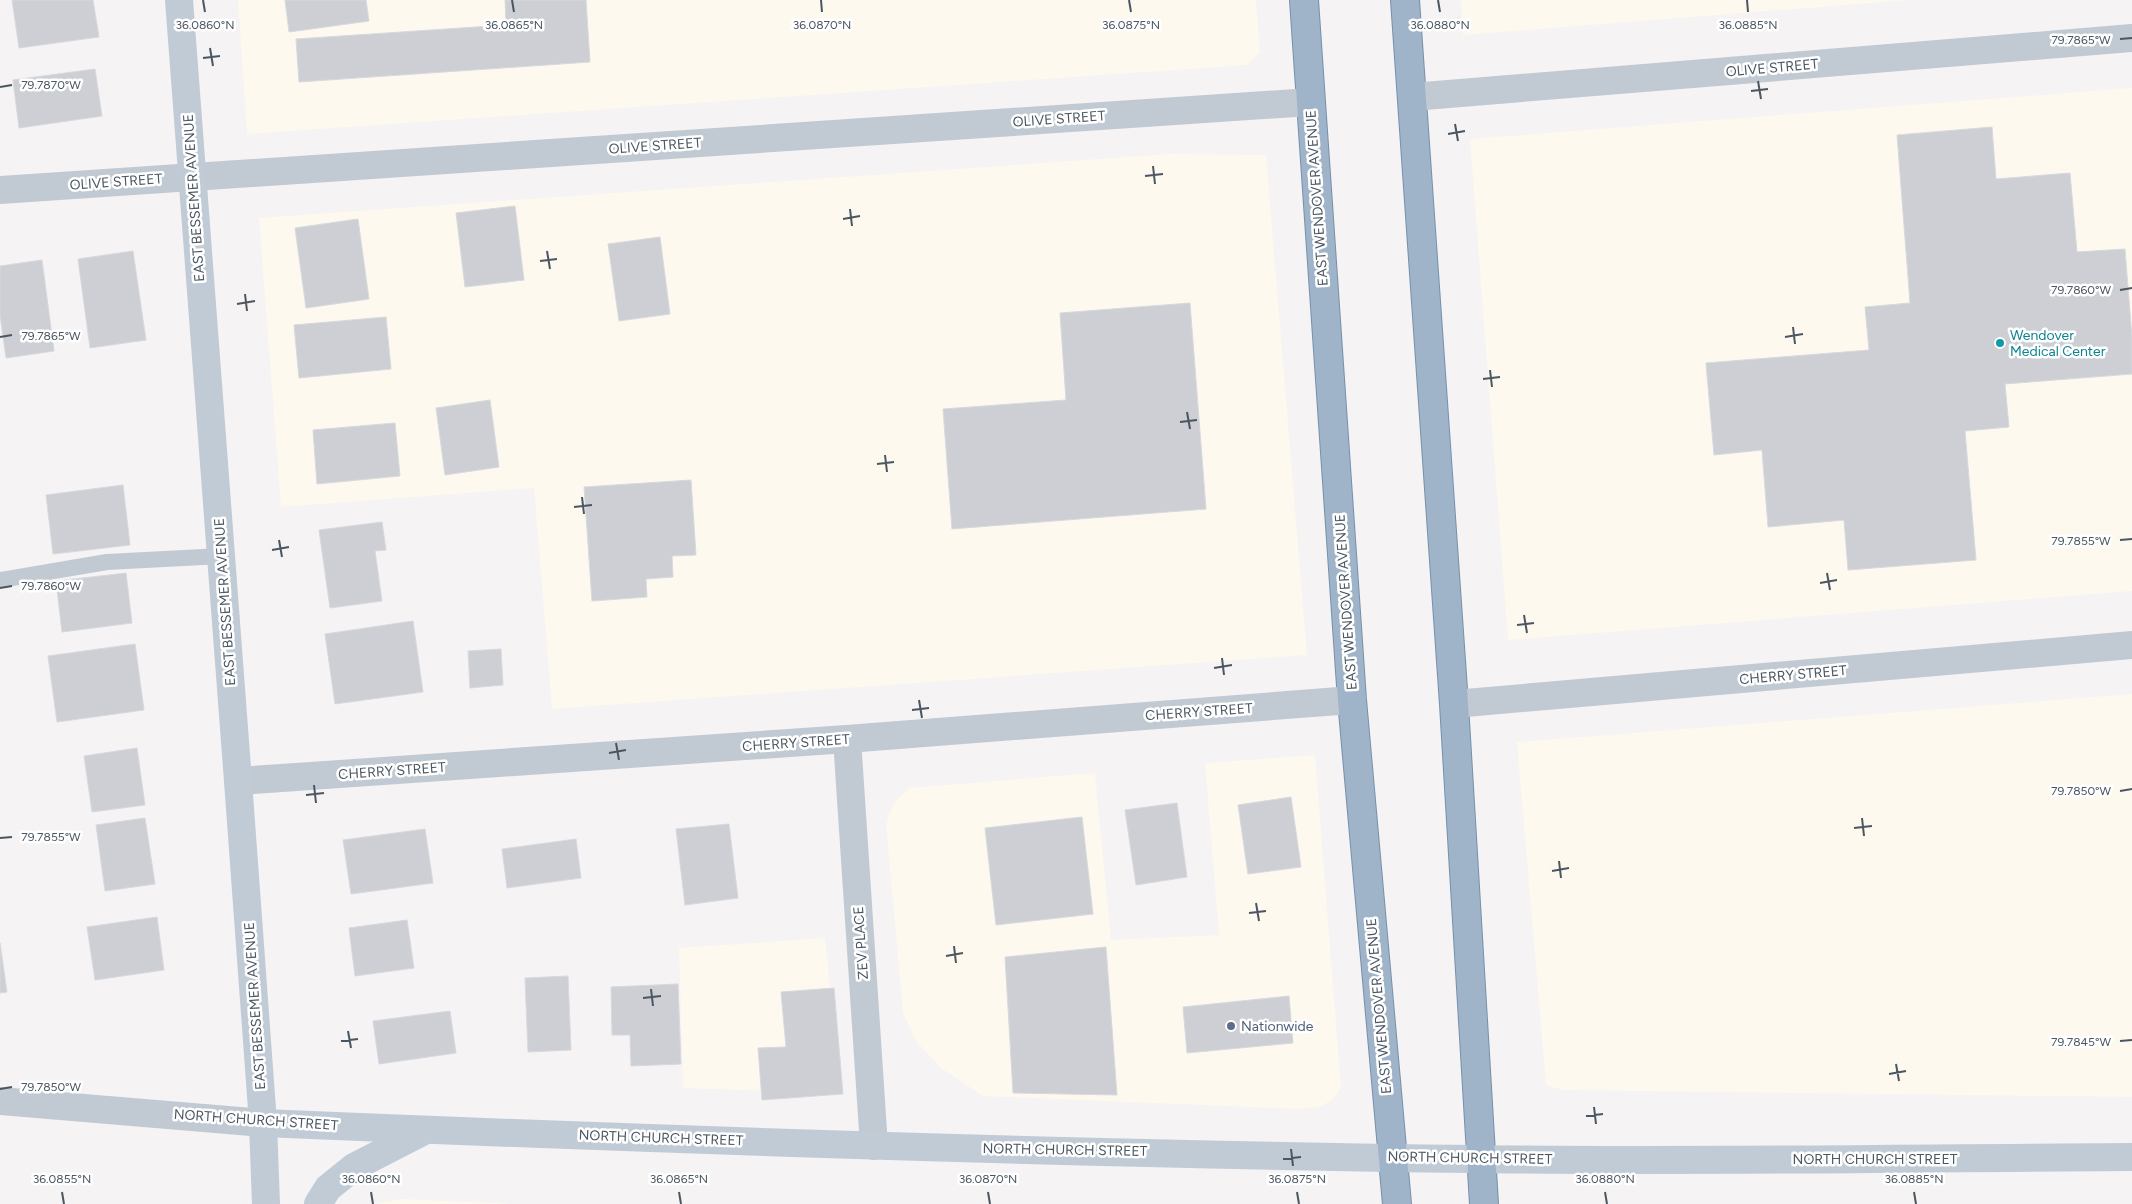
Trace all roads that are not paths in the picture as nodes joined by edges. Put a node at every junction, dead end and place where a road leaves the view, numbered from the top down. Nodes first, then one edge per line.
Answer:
1 (179, 0) edge
2 (1304, 0) edge
3 (1405, 0) edge
4 (2132, 38) edge
5 (1412, 97) junction
6 (1310, 102) junction
7 (192, 176) junction
8 (0, 190) edge
9 (222, 556) junction
10 (0, 580) edge
11 (2132, 645) edge
12 (1352, 700) junction
13 (1454, 704) junction
14 (847, 739) junction
15 (238, 781) junction
16 (0, 1101) edge
17 (263, 1122) junction
18 (427, 1129) junction
19 (874, 1146) junction
20 (2132, 1157) edge
21 (1392, 1158) junction
22 (1480, 1159) junction
23 (266, 1204) edge
24 (318, 1204) edge
25 (1397, 1204) edge
26 (1484, 1204) edge

1 - 7 main road, EAST BESSEMER AVENUE
2 - 6 highway, EAST WENDOVER AVENUE
3 - 5 highway
4 - 5 street, OLIVE STREET
5 - 13 highway
6 - 7 street, OLIVE STREET
6 - 12 highway, EAST WENDOVER AVENUE
7 - 8 street, OLIVE STREET
7 - 9 main road, EAST BESSEMER AVENUE
9 - 10 lane
9 - 15 main road, EAST BESSEMER AVENUE
11 - 13 street, CHERRY STREET
12 - 14 street, CHERRY STREET
12 - 21 highway, EAST WENDOVER AVENUE
13 - 22 highway
14 - 15 street, CHERRY STREET
14 - 19 street, ZEV PLACE
15 - 17 main road, EAST BESSEMER AVENUE
16 - 17 street, NORTH CHURCH STREET
17 - 18 main road, NORTH CHURCH STREET
17 - 23 main road, EAST BESSEMER AVENUE
18 - 19 main road, NORTH CHURCH STREET
18 - 24 main road
19 - 21 main road, NORTH CHURCH STREET
20 - 22 main road, NORTH CHURCH STREET
21 - 22 main road, NORTH CHURCH STREET
21 - 25 highway, EAST WENDOVER AVENUE
22 - 26 highway

